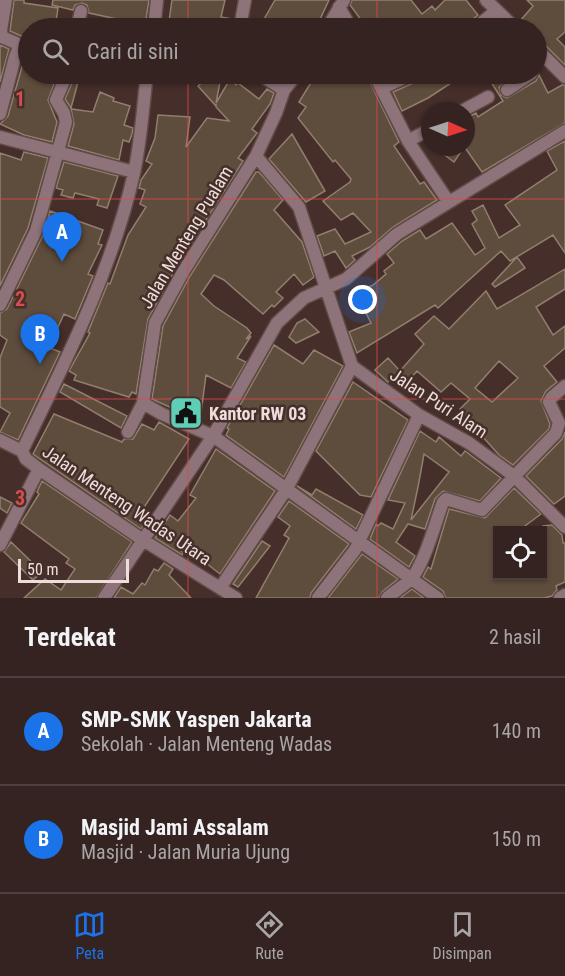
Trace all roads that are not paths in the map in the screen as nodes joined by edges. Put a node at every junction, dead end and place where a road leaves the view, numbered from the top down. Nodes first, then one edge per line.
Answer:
1 (6, 0) edge
2 (157, 0) edge
3 (245, 0) edge
4 (486, 0) edge
5 (341, 3) edge
6 (81, 11) dead end
7 (496, 11) junction
8 (80, 18) edge
9 (155, 18) edge
10 (242, 18) edge
11 (333, 18) edge
12 (347, 18) edge
13 (487, 18) edge
14 (504, 18) edge
15 (18, 44) edge
16 (18, 53) edge
17 (547, 58) edge
18 (550, 61) junction
19 (547, 63) edge
20 (565, 77) edge
21 (63, 84) edge
22 (146, 84) edge
23 (275, 84) edge
24 (289, 84) edge
25 (380, 84) edge
26 (391, 84) edge
27 (516, 84) edge
28 (382, 88) junction
29 (284, 90) junction
30 (507, 90) dead end
31 (488, 97) dead end
32 (475, 104) edge
33 (0, 114) edge
34 (565, 131) edge
35 (421, 134) edge
36 (0, 137) edge
37 (408, 141) junction
38 (57, 153) junction
39 (256, 156) junction
40 (134, 172) junction
41 (448, 201) junction
42 (326, 289) junction
43 (0, 305) edge
44 (352, 366) junction
45 (565, 386) edge
46 (143, 403) junction
47 (419, 415) junction
48 (128, 432) dead end
49 (213, 436) junction
50 (0, 440) edge
51 (22, 451) junction
52 (39, 469) junction
53 (514, 476) junction
54 (286, 490) junction
55 (565, 527) edge
56 (142, 540) junction
57 (359, 543) junction
58 (0, 545) edge
59 (411, 579) junction
60 (220, 588) junction
61 (565, 595) edge
62 (104, 598) edge
63 (236, 598) edge
64 (318, 598) edge
65 (387, 598) edge
66 (438, 598) edge
67 (560, 598) edge

1 - 15 street
2 - 9 street
3 - 10 street
4 - 7 street
5 - 11 street
5 - 12 street
6 - 8 street
7 - 13 street
7 - 14 street
16 - 33 street
17 - 18 street
18 - 19 street
18 - 20 street
21 - 38 street
22 - 40 street
23 - 29 street
24 - 29 street, Jalan Menteng Pualam
25 - 28 street
26 - 28 street
27 - 30 street
28 - 37 street
29 - 39 street, Jalan Menteng Pualam
31 - 32 street
34 - 41 street
35 - 37 street
36 - 38 street
37 - 41 street
38 - 40 street
38 - 43 street
39 - 42 street
39 - 46 street, Jalan Menteng Pualam
40 - 51 street
41 - 42 street
42 - 44 street
42 - 49 street
44 - 47 street, Jalan Puri Alam
44 - 54 street
45 - 53 street
46 - 48 street, Jalan Menteng Pualam
46 - 49 street
47 - 53 street, Jalan Puri Alam
47 - 57 street
49 - 54 street
49 - 56 street
50 - 51 street, Jalan Menteng Wadas Utara
51 - 52 street, Jalan Menteng Wadas Utara
52 - 56 street, Jalan Menteng Wadas Utara
52 - 58 street
53 - 55 street, Jalan Puri Alam
53 - 59 street
54 - 57 street
54 - 60 street
56 - 60 street, Jalan Menteng Wadas Utara
56 - 62 street
57 - 59 street
57 - 64 street
59 - 65 street
59 - 66 street
60 - 63 street, Jalan Menteng Wadas Utara
61 - 67 street

